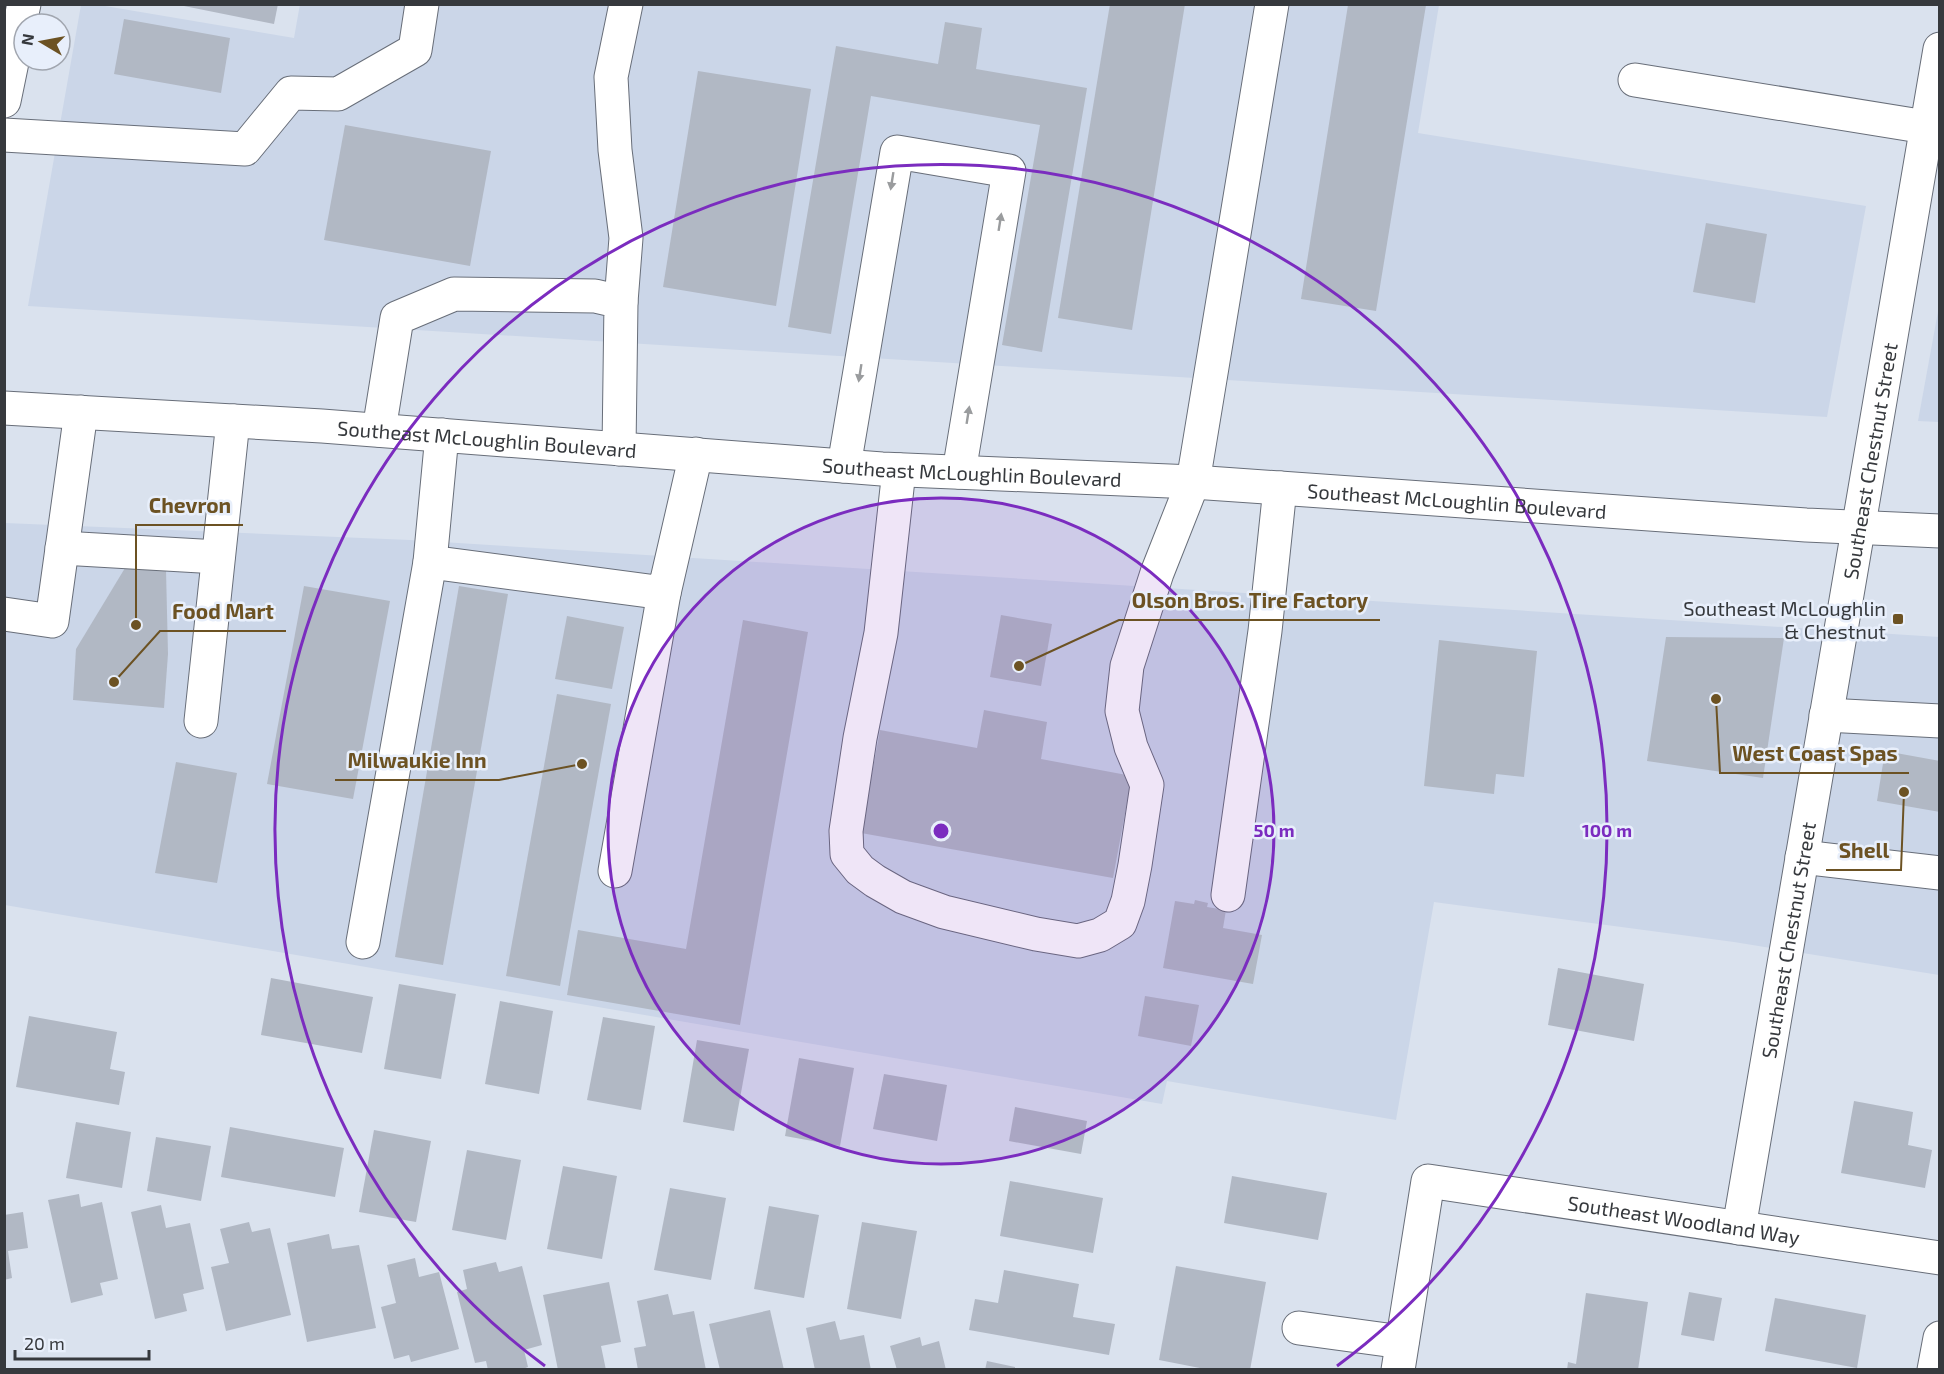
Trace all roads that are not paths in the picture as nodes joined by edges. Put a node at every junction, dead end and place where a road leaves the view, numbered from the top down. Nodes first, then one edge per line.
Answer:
1 (422, 4) edge
2 (627, 4) edge
3 (1272, 4) edge
4 (12, 46) edge
5 (1940, 49) edge
6 (1635, 80) dead end
7 (4, 101) edge
8 (1926, 127) junction
9 (4, 135) edge
10 (1930, 166) edge
11 (621, 302) junction
12 (4, 408) edge
13 (81, 412) junction
14 (233, 421) junction
15 (379, 430) junction
16 (442, 435) junction
17 (619, 449) junction
18 (696, 454) junction
19 (844, 466) junction
20 (899, 470) junction
21 (959, 472) junction
22 (1193, 482) junction
23 (1280, 488) junction
24 (1858, 528) junction
25 (1940, 531) edge
26 (62, 548) junction
27 (218, 557) junction
28 (430, 562) junction
29 (664, 593) junction
30 (4, 614) edge
31 (1826, 714) junction
32 (201, 721) dead end
33 (1940, 721) edge
34 (1802, 858) junction
35 (615, 870) dead end
36 (1940, 873) edge
37 (1228, 895) dead end
38 (363, 942) dead end
39 (1739, 1228) junction
40 (1940, 1258) edge
41 (1299, 1328) dead end
42 (1940, 1338) edge
43 (1400, 1356) edge
44 (1934, 1370) edge

1 - 9 street
2 - 11 street
3 - 22 street
4 - 7 street
5 - 8 street, Southeast Chestnut Street
6 - 8 street
8 - 10 street, Southeast Chestnut Street
10 - 24 street, Southeast Chestnut Street
11 - 15 street
11 - 17 street
12 - 13 street, Southeast McLoughlin Boulevard
13 - 14 street, Southeast McLoughlin Boulevard
13 - 26 street
14 - 15 street, Southeast McLoughlin Boulevard
14 - 27 street
15 - 16 street, Southeast McLoughlin Boulevard
16 - 17 street, Southeast McLoughlin Boulevard
16 - 28 street
17 - 18 street, Southeast McLoughlin Boulevard
18 - 19 street, Southeast McLoughlin Boulevard
18 - 29 street
19 - 20 street, Southeast McLoughlin Boulevard
21 -> 19 street
20 - 21 street, Southeast McLoughlin Boulevard
20 - 22 street
21 - 22 street, Southeast McLoughlin Boulevard
22 - 23 street, Southeast McLoughlin Boulevard
23 - 24 street, Southeast McLoughlin Boulevard
23 - 37 street
24 - 25 street, Southeast McLoughlin Boulevard
24 - 31 street, Southeast Chestnut Street
26 - 27 street
26 - 30 street
27 - 32 street
28 - 29 street
28 - 38 street
29 - 35 street
31 - 33 street
31 - 34 street, Southeast Chestnut Street
34 - 36 street
34 - 39 street, Southeast Chestnut Street
39 - 40 street, Southeast Woodland Way
39 - 43 street, Southeast Woodland Way
41 - 43 street
42 - 44 street

